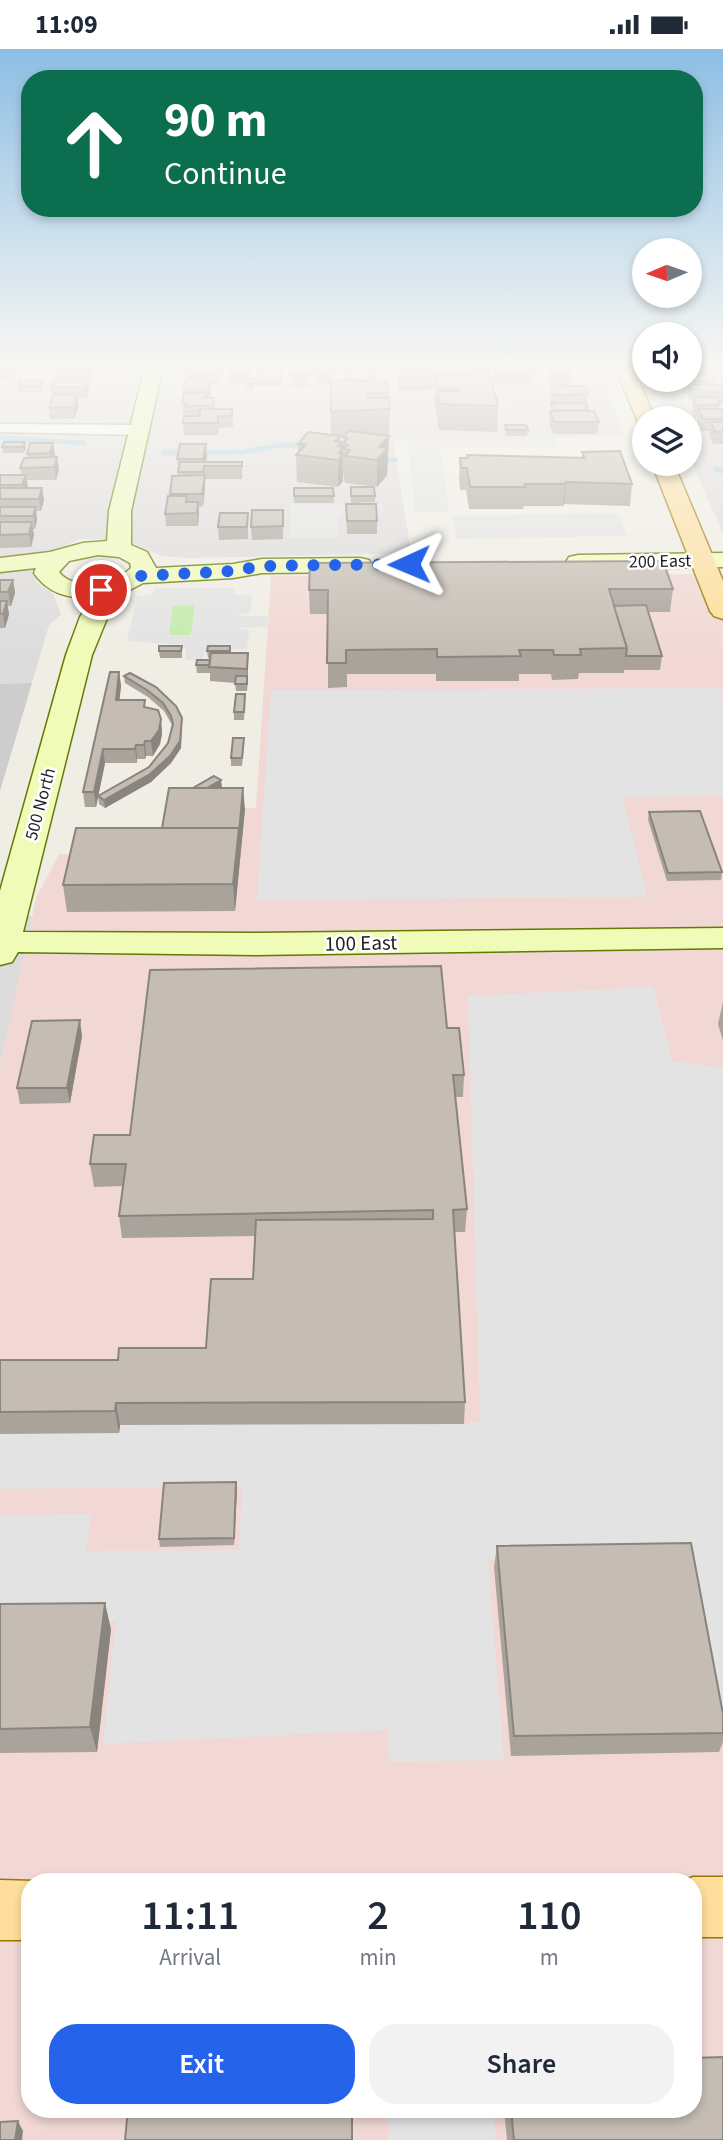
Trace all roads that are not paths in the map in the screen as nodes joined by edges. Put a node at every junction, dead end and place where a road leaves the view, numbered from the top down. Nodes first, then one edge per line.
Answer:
1 (132, 461) edge
2 (669, 476) edge
3 (120, 511) junction
4 (713, 560) edge
5 (560, 562) edge
6 (384, 564) edge
7 (0, 565) edge
8 (128, 567) junction
9 (59, 569) junction
10 (0, 574) edge
11 (723, 611) edge
12 (79, 655) junction
13 (723, 938) edge
14 (1, 945) edge
15 (702, 1907) edge
16 (723, 1907) edge
17 (0, 1910) edge
18 (21, 1910) edge

1 - 3 street
2 - 4 main road
3 - 8 street
3 - 9 street
4 - 5 street, 200 East
4 - 11 main road
6 - 8 street
7 - 9 street
8 - 9 street
8 - 9 street
8 - 12 street, 500 North
9 - 10 street
9 - 12 street, 500 North
12 - 14 street, 500 North
13 - 14 street, 100 East
15 - 16 main road
17 - 18 main road

